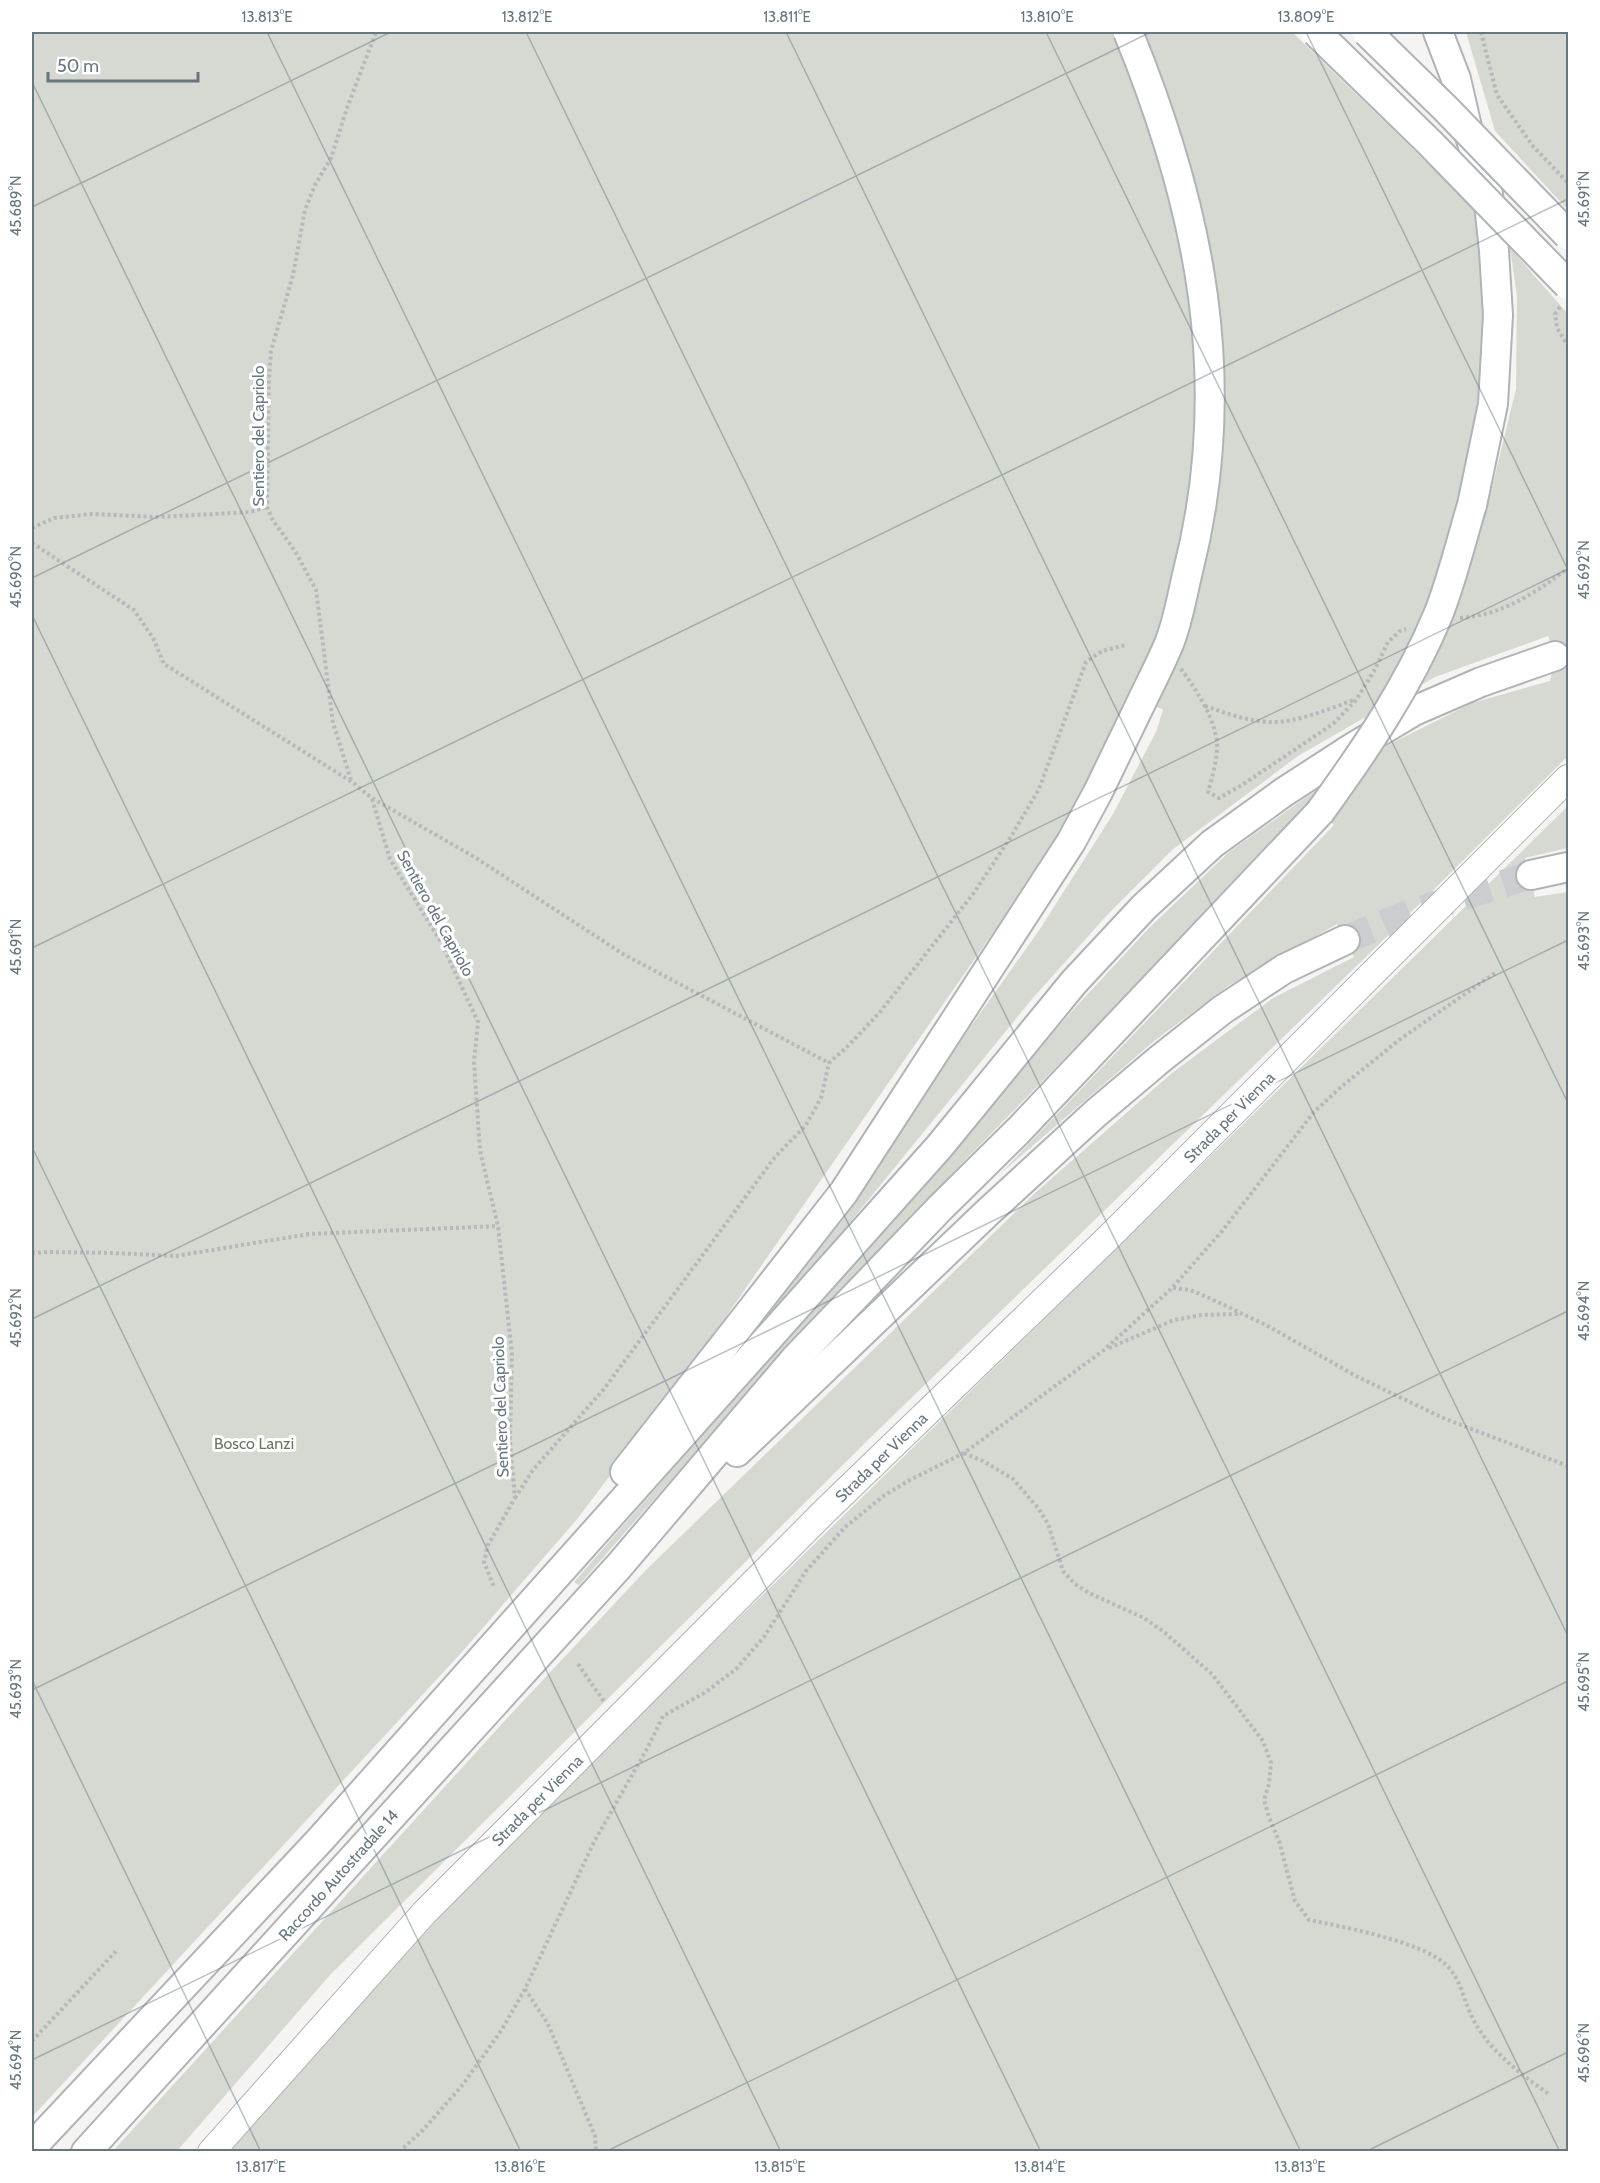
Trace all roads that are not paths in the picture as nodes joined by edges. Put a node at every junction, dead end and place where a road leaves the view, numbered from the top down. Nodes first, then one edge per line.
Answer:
1 (1128, 32) edge
2 (1316, 32) edge
3 (1367, 32) edge
4 (1438, 32) edge
5 (1569, 236) edge
6 (1565, 295) edge
7 (1555, 656) dead end
8 (1569, 778) edge
9 (1569, 867) edge
10 (1531, 875) tunnel mouth
11 (1346, 940) tunnel mouth
12 (619, 1566) junction
13 (558, 1574) junction
14 (32, 2147) edge
15 (86, 2151) edge
16 (210, 2151) edge

1 - 13 highway, bridge
2 - 6 highway, bridge
3 - 5 highway, bridge
4 - 12 highway, bridge
7 - 13 highway
8 - 16 main road, Strada per Vienna
9 - 10 highway
11 - 12 highway
12 - 15 highway, Raccordo Autostradale 14
13 - 14 highway

